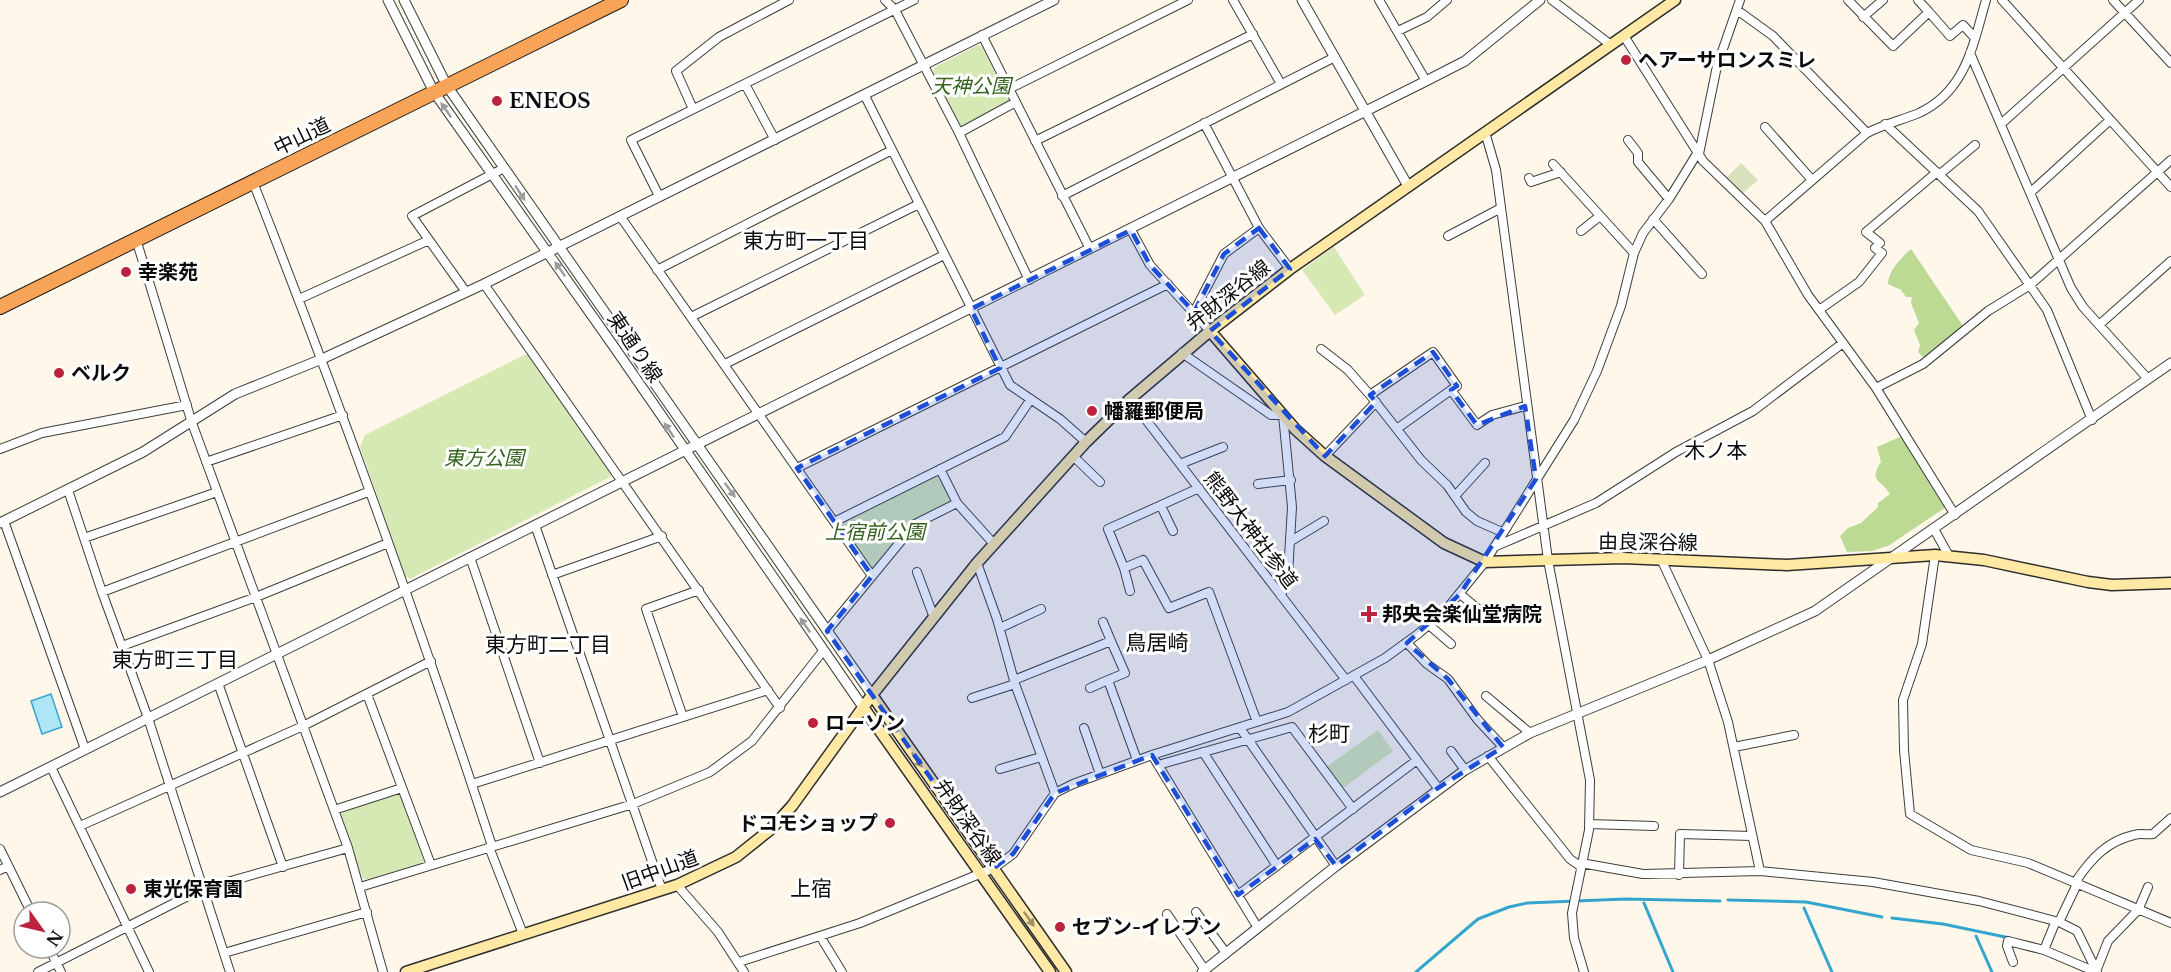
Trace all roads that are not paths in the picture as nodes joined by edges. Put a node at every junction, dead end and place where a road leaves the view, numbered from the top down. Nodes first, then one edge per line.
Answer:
1 (388, 0) edge
2 (404, 0) edge
3 (621, 0) edge
4 (789, 0) edge
5 (885, 0) edge
6 (914, 0) edge
7 (1054, 0) edge
8 (1188, 0) edge
9 (1233, 0) edge
10 (1302, 0) edge
11 (1379, 0) edge
12 (1447, 0) edge
13 (1540, 0) edge
14 (1552, 0) edge
15 (1676, 0) edge
16 (1740, 0) edge
17 (1848, 0) edge
18 (1883, 0) edge
19 (1918, 0) edge
20 (1986, 0) edge
21 (2002, 0) edge
22 (2113, 0) edge
23 (2139, 0) edge
24 (895, 10) junction
25 (1737, 10) junction
26 (1929, 12) junction
27 (2125, 13) junction
28 (1863, 17) junction
29 (1398, 32) junction
30 (1253, 34) junction
31 (982, 35) junction
32 (1624, 36) junction
33 (1975, 38) junction
34 (1611, 45) junction
35 (1970, 53) junction
36 (1335, 57) junction
37 (2171, 63) edge
38 (924, 66) junction
39 (2064, 68) junction
40 (1426, 81) junction
41 (745, 84) junction
42 (1281, 84) junction
43 (440, 89) junction
44 (1009, 89) junction
45 (866, 96) junction
46 (1016, 102) junction
47 (693, 109) junction
48 (1366, 112) junction
49 (2110, 120) junction
50 (1204, 123) junction
51 (1884, 124) junction
52 (2001, 124) junction
53 (1765, 127) dead end
54 (1485, 132) junction
55 (959, 133) junction
56 (1867, 133) junction
57 (775, 140) junction
58 (1628, 140) dead end
59 (1035, 141) junction
60 (1975, 145) dead end
61 (892, 150) junction
62 (1698, 153) junction
63 (2171, 160) edge
64 (1553, 164) dead end
65 (504, 168) junction
66 (1561, 172) junction
67 (1938, 173) junction
68 (2158, 173) junction
69 (492, 174) junction
70 (1529, 178) dead end
71 (1233, 179) junction
72 (1812, 180) junction
73 (254, 182) junction
74 (1408, 186) junction
75 (2171, 187) edge
76 (2031, 192) junction
77 (660, 196) junction
78 (1062, 196) junction
79 (1669, 199) junction
80 (919, 204) junction
81 (1500, 208) junction
82 (620, 216) junction
83 (1600, 216) junction
84 (1653, 219) junction
85 (1765, 221) junction
86 (1259, 228) junction
87 (1131, 230) junction
88 (1581, 231) dead end
89 (1448, 236) dead end
90 (136, 239) junction
91 (429, 240) junction
92 (552, 249) junction
93 (1090, 249) junction
94 (1634, 253) junction
95 (944, 255) junction
96 (2058, 261) junction
97 (2171, 261) edge
98 (1290, 268) junction
99 (657, 270) junction
100 (1702, 274) dead end
101 (1029, 280) junction
102 (484, 284) junction
103 (1168, 284) junction
104 (2030, 285) junction
105 (466, 292) junction
106 (299, 299) junction
107 (0, 307) edge
108 (971, 309) junction
109 (1819, 310) junction
110 (1194, 312) junction
111 (691, 317) junction
112 (2099, 325) junction
113 (1210, 331) junction
114 (1843, 343) junction
115 (1321, 350) dead end
116 (1182, 353) junction
117 (322, 359) junction
118 (2171, 363) edge
119 (725, 364) junction
120 (1000, 368) junction
121 (2148, 379) junction
122 (1876, 388) junction
123 (1451, 390) junction
124 (1370, 395) junction
125 (1031, 399) junction
126 (1130, 399) junction
127 (1376, 402) junction
128 (187, 405) junction
129 (1525, 406) junction
130 (760, 413) junction
131 (1283, 415) junction
132 (342, 416) junction
133 (2092, 420) junction
134 (192, 423) junction
135 (1398, 428) junction
136 (1086, 442) junction
137 (697, 445) junction
138 (1223, 447) dead end
139 (0, 449) edge
140 (684, 452) junction
141 (1073, 456) junction
142 (1325, 456) junction
143 (206, 462) junction
144 (1485, 463) dead end
145 (1180, 464) junction
146 (797, 468) junction
147 (940, 469) junction
148 (1536, 479) junction
149 (1291, 480) junction
150 (622, 482) junction
151 (1100, 482) dead end
152 (1258, 484) dead end
153 (1199, 488) junction
154 (68, 490) junction
155 (217, 492) junction
156 (368, 492) junction
157 (1455, 496) junction
158 (957, 503) junction
159 (1161, 506) junction
160 (1955, 515) junction
161 (1324, 520) dead end
162 (2, 522) edge
163 (834, 522) junction
164 (535, 525) junction
165 (1543, 526) junction
166 (1934, 529) junction
167 (1173, 531) dead end
168 (1502, 532) junction
169 (662, 536) junction
170 (84, 538) junction
171 (235, 541) junction
172 (1291, 541) junction
173 (388, 543) junction
174 (993, 543) junction
175 (1492, 548) junction
176 (1935, 555) junction
177 (1949, 556) junction
178 (470, 557) junction
179 (1895, 557) junction
180 (1661, 559) junction
181 (1548, 560) junction
182 (1485, 562) junction
183 (977, 563) junction
184 (1124, 568) junction
185 (917, 572) dead end
186 (552, 575) junction
187 (872, 576) junction
188 (2171, 583) edge
189 (406, 589) junction
190 (699, 590) junction
191 (1130, 591) dead end
192 (102, 592) junction
193 (1460, 594) junction
194 (1281, 596) junction
195 (256, 597) junction
196 (1477, 608) dead end
197 (1041, 609) dead end
198 (933, 615) junction
199 (1103, 622) dead end
200 (1429, 625) junction
201 (1000, 628) junction
202 (827, 631) junction
203 (1111, 641) junction
204 (1407, 642) junction
205 (1451, 644) dead end
206 (122, 646) junction
207 (823, 651) junction
208 (276, 654) junction
209 (1708, 660) junction
210 (431, 661) junction
211 (1354, 676) junction
212 (1108, 680) junction
213 (1346, 680) junction
214 (1014, 682) junction
215 (218, 683) junction
216 (1090, 688) dead end
217 (768, 690) junction
218 (367, 694) junction
219 (872, 695) junction
220 (1486, 696) dead end
221 (972, 698) dead end
222 (862, 707) junction
223 (780, 708) junction
224 (1577, 712) junction
225 (683, 717) junction
226 (148, 718) junction
227 (1257, 722) junction
228 (303, 726) junction
229 (1084, 728) dead end
230 (1240, 728) junction
231 (1530, 733) junction
232 (1794, 735) dead end
233 (610, 740) junction
234 (1247, 740) junction
235 (1503, 747) junction
236 (1734, 747) junction
237 (85, 749) junction
238 (1451, 751) dead end
239 (244, 752) junction
240 (1203, 752) junction
241 (1152, 755) junction
242 (1488, 756) junction
243 (1041, 757) junction
244 (1137, 760) junction
245 (1417, 760) junction
246 (540, 763) junction
247 (1158, 765) junction
248 (51, 767) junction
249 (1000, 769) dead end
250 (1465, 770) junction
251 (1100, 774) junction
252 (169, 784) junction
253 (472, 784) junction
254 (402, 788) junction
255 (1438, 788) junction
256 (0, 792) edge
257 (1055, 793) junction
258 (633, 804) junction
259 (1353, 809) junction
260 (334, 810) junction
261 (2171, 818) edge
262 (1589, 824) junction
263 (80, 826) junction
264 (1654, 826) dead end
265 (1752, 836) junction
266 (1315, 839) junction
267 (490, 847) junction
268 (348, 848) junction
269 (0, 849) edge
270 (1580, 864) junction
271 (431, 865) junction
272 (8, 866) junction
273 (1277, 866) junction
274 (1335, 866) junction
275 (284, 867) junction
276 (994, 868) junction
277 (0, 870) edge
278 (1760, 871) junction
279 (982, 872) junction
280 (1679, 875) junction
281 (2077, 882) junction
282 (677, 885) junction
283 (360, 887) junction
284 (2148, 887) dead end
285 (202, 889) junction
286 (663, 890) junction
287 (1238, 895) junction
288 (25, 900) edge
289 (2139, 908) junction
290 (367, 912) junction
291 (1196, 912) dead end
292 (1167, 914) dead end
293 (2057, 922) junction
294 (2171, 923) edge
295 (129, 926) junction
296 (1258, 928) junction
297 (523, 934) junction
298 (820, 936) junction
299 (2044, 950) junction
300 (224, 953) junction
301 (1226, 953) junction
302 (55, 960) edge
303 (739, 962) junction
304 (2013, 962) dead end
305 (56, 963) junction
306 (1203, 971) edge
307 (2097, 971) edge
308 (38, 972) edge
309 (61, 972) edge
310 (149, 972) edge
311 (230, 972) edge
312 (383, 972) edge
313 (406, 972) edge
314 (744, 972) edge
315 (843, 972) edge
316 (1050, 972) edge
317 (1066, 972) edge
318 (1584, 972) edge

1 - 43 street, 東通り線
2 - 43 street, 東通り線
3 - 43 highway, 中山道
4 - 47 street
5 - 24 street
6 - 24 street
7 - 31 street
8 - 44 street
9 - 30 street
10 - 36 street
11 - 29 street
12 - 29 street
13 - 40 street
14 - 34 street
15 - 32 main road, 弁財深谷線
16 - 25 street
17 - 28 street
18 - 28 street
19 - 26 street
20 - 33 street
21 - 39 street
22 - 27 street
23 - 27 street
24 - 38 street
24 - 41 street
25 - 56 street
25 - 62 street
26 - 28 street
26 - 33 street
27 - 37 street
27 - 39 street
29 - 40 street
30 - 42 street
30 - 59 street
31 - 38 street
31 - 44 street
32 - 34 main road, 弁財深谷線
32 - 62 street
33 - 35 street
34 - 54 main road, 弁財深谷線
35 - 51 street
35 - 52 street
36 - 42 street
36 - 48 street
38 - 45 street
38 - 55 street
39 - 49 street
39 - 52 street
40 - 48 street
41 - 47 street
41 - 57 street
42 - 50 street
43 - 65 street, 東通り線
69 -> 43 street, 東通り線
43 - 73 highway, 中山道
44 - 46 street
45 - 57 street
45 - 61 street
46 - 55 street
46 - 59 street
47 - 77 street
48 - 71 street
48 - 74 street
49 - 68 street
49 - 76 street
50 - 71 street
50 - 78 street
51 - 56 street
51 - 67 street
52 - 76 street
53 - 72 street
54 - 74 main road, 弁財深谷線
54 - 81 street
55 - 101 street
56 - 72 street
57 - 77 street
58 - 79 street
59 - 78 street
60 - 67 street
61 - 80 street
61 - 99 street
62 - 79 street
62 - 85 street
63 - 68 street
64 - 66 street
65 - 69 street
65 -> 92 street, 東通り線
66 - 70 street
66 - 83 street
67 - 104 street
67 - 109 street
68 - 75 street
68 - 96 street
69 - 91 street
69 - 92 street, 東通り線
71 - 86 street
71 - 87 street
72 - 85 street
73 - 90 highway, 中山道
73 - 106 street
74 - 98 main road, 弁財深谷線
76 - 96 street
77 - 82 street
78 - 93 street
79 - 84 street
80 - 95 street
80 - 111 street
81 - 89 street
81 - 129 street
82 - 92 street
82 - 99 street
83 - 88 street
83 - 94 street
84 - 94 street
84 - 100 street
85 - 109 street
86 - 98 street
86 - 110 street
87 - 93 street
87 - 103 street
90 - 107 highway, 中山道
90 - 128 street
91 - 105 street
91 - 106 street
92 - 102 street
92 - 137 street, 東通り線
140 -> 92 street, 東通り線
93 - 101 street
94 - 148 street
95 - 108 street
95 - 119 street
96 - 104 street
96 - 112 street
97 - 112 street
98 - 113 main road, 弁財深谷線
99 - 111 street
101 - 108 street
102 - 105 street
102 - 150 street
103 - 110 street
103 - 120 street
104 - 122 street
104 - 133 street
105 - 117 street
106 - 117 street
108 - 120 street
108 - 130 street
109 - 114 street
110 - 113 street
111 - 119 street
112 - 121 street
113 - 116 main road, 弁財深谷線
113 - 131 main road, 由良深谷線
114 - 122 street
114 - 165 street
115 - 124 street
116 - 126 main road, 弁財深谷線
116 - 131 street
117 - 132 street
117 - 134 street
118 - 121 street
119 - 130 street
120 - 125 street
120 - 146 street
121 - 133 street
122 - 160 street
123 - 124 street
123 - 129 street
123 - 135 street
124 - 127 street
125 - 136 street
125 - 147 street
126 - 136 main road, 弁財深谷線
126 - 145 street, 熊野大神社参道
127 - 135 street
127 - 142 street
128 - 134 street
128 - 139 street
129 - 148 street
130 - 137 street
130 - 146 street
131 - 142 main road, 由良深谷線
131 - 149 street
132 - 143 street
132 - 156 street
133 - 160 street
134 - 143 street
134 - 154 street
135 - 157 street
136 - 141 main road, 弁財深谷線
137 - 140 street
137 -> 202 street, 東通り線
138 - 145 street
140 - 150 street
207 -> 140 street, 東通り線
141 - 151 street
141 - 174 main road, 弁財深谷線
142 - 182 main road, 由良深谷線
143 - 155 street
144 - 157 street
145 - 153 street, 熊野大神社参道
146 - 163 street
147 - 158 street
147 - 163 street
148 - 165 street
148 - 168 street
149 - 152 street
149 - 172 street
150 - 164 street
150 - 169 street
153 - 159 street
153 - 194 street, 熊野大神社参道
154 - 162 street
154 - 170 street
155 - 170 street
155 - 171 street
156 - 171 street
156 - 173 street
157 - 168 street
158 - 174 street
158 - 187 street
159 - 167 street
159 - 184 street
160 - 166 street
161 - 172 street
162 - 237 street
163 - 187 street
164 - 178 street
164 - 186 street
165 - 175 street
165 - 181 street
166 - 177 street
166 - 179 street
168 - 175 street
169 - 186 street
169 - 190 street
170 - 192 street
171 - 192 street
171 - 195 street
172 - 194 street
173 - 189 street
173 - 195 street
174 - 183 main road, 弁財深谷線
175 - 182 street
176 - 177 main road, 由良深谷線
176 - 179 main road, 由良深谷線
176 - 281 street
177 - 188 main road, 由良深谷線
178 - 189 street
178 - 246 street
179 - 180 main road, 由良深谷線
179 - 209 street
180 - 181 main road, 由良深谷線
180 - 209 street
181 - 182 main road, 由良深谷線
181 - 224 street
182 - 193 street
183 - 198 main road, 弁財深谷線
183 - 201 street
184 - 191 street
184 - 227 street
185 - 198 street
186 - 233 street
187 - 202 street
189 - 208 street
189 - 210 street
190 - 217 street
190 - 225 street
192 - 206 street
193 - 196 street
193 - 200 street
194 - 213 street, 熊野大神社参道
195 - 206 street
195 - 208 street
197 - 201 street
198 - 219 main road, 弁財深谷線
199 - 203 street
200 - 204 street
200 - 205 street
201 - 214 street
202 - 219 street, 東通り線
203 - 212 street
203 - 214 street
204 - 211 street
204 - 235 street
206 - 226 street
207 - 222 street, 東通り線
207 - 223 street
208 - 215 street
208 - 228 street
209 - 224 street
209 - 236 street
210 - 218 street
210 - 253 street
211 - 213 street
211 - 245 street
212 - 216 street
212 - 244 street
213 - 227 street
214 - 221 street
214 - 243 street
215 - 226 street
215 - 239 street
217 - 223 street
217 - 225 street
218 - 228 street
218 - 254 street
219 - 222 main road, 弁財深谷線
219 -> 276 main road, 弁財深谷線
220 - 231 street
222 - 279 main road, 弁財深谷線
222 - 282 main road, 旧中山道
223 - 258 street
224 - 231 street
224 - 262 street
225 - 233 street
226 - 237 street
226 - 252 street
227 - 230 street
228 - 239 street
228 - 260 street
229 - 251 street
230 - 234 street
230 - 241 street
231 - 235 street
232 - 236 street
233 - 246 street
233 - 258 street
234 - 240 street
234 - 259 street
234 - 266 street
235 - 242 street
236 - 265 street
237 - 248 street
238 - 250 street
239 - 252 street
239 - 275 street
240 - 247 street
240 - 273 street
241 - 244 street
241 - 247 street
242 - 250 street
242 - 270 street
243 - 249 street
243 - 257 street
244 - 251 street
245 - 255 street
245 - 259 street
246 - 253 street
247 - 287 street
248 - 256 street
248 - 263 street
250 - 255 street
251 - 257 street
252 - 263 street
252 - 285 street
253 - 267 street
254 - 260 street
254 - 271 street
255 - 274 street
257 - 276 street
258 - 267 street
258 - 286 street
259 - 266 street
260 - 268 street
261 - 281 street
262 - 264 street
262 - 270 street
263 - 295 street
265 - 278 street
265 - 280 street
266 - 273 street
266 - 274 street
267 - 271 street
267 - 297 street
268 - 275 street
268 - 283 street
269 - 272 street
270 - 280 street
270 - 318 street
271 - 283 street
272 - 277 street
272 - 288 street
273 - 287 street
274 - 296 street
275 - 285 street
276 - 279 street
276 -> 317 main road, 弁財深谷線
278 - 280 street
278 - 293 street
279 - 298 street
279 - 316 main road, 弁財深谷線
281 - 289 street
281 - 293 street
282 - 286 main road, 旧中山道
282 - 303 street
283 - 290 street
284 - 289 street
285 - 295 street
285 - 300 street
286 - 297 main road, 旧中山道
287 - 296 street
289 - 294 street
289 - 307 street
290 - 300 street
290 - 312 street
291 - 301 street
292 - 306 street
293 - 299 street
293 - 307 street
295 - 305 street
295 - 310 street
296 - 301 street
297 - 313 main road, 旧中山道
298 - 303 street
298 - 315 street
299 - 304 street
299 - 307 street
300 - 311 street
301 - 306 street
302 - 305 street
303 - 314 street
305 - 308 street
305 - 309 street

